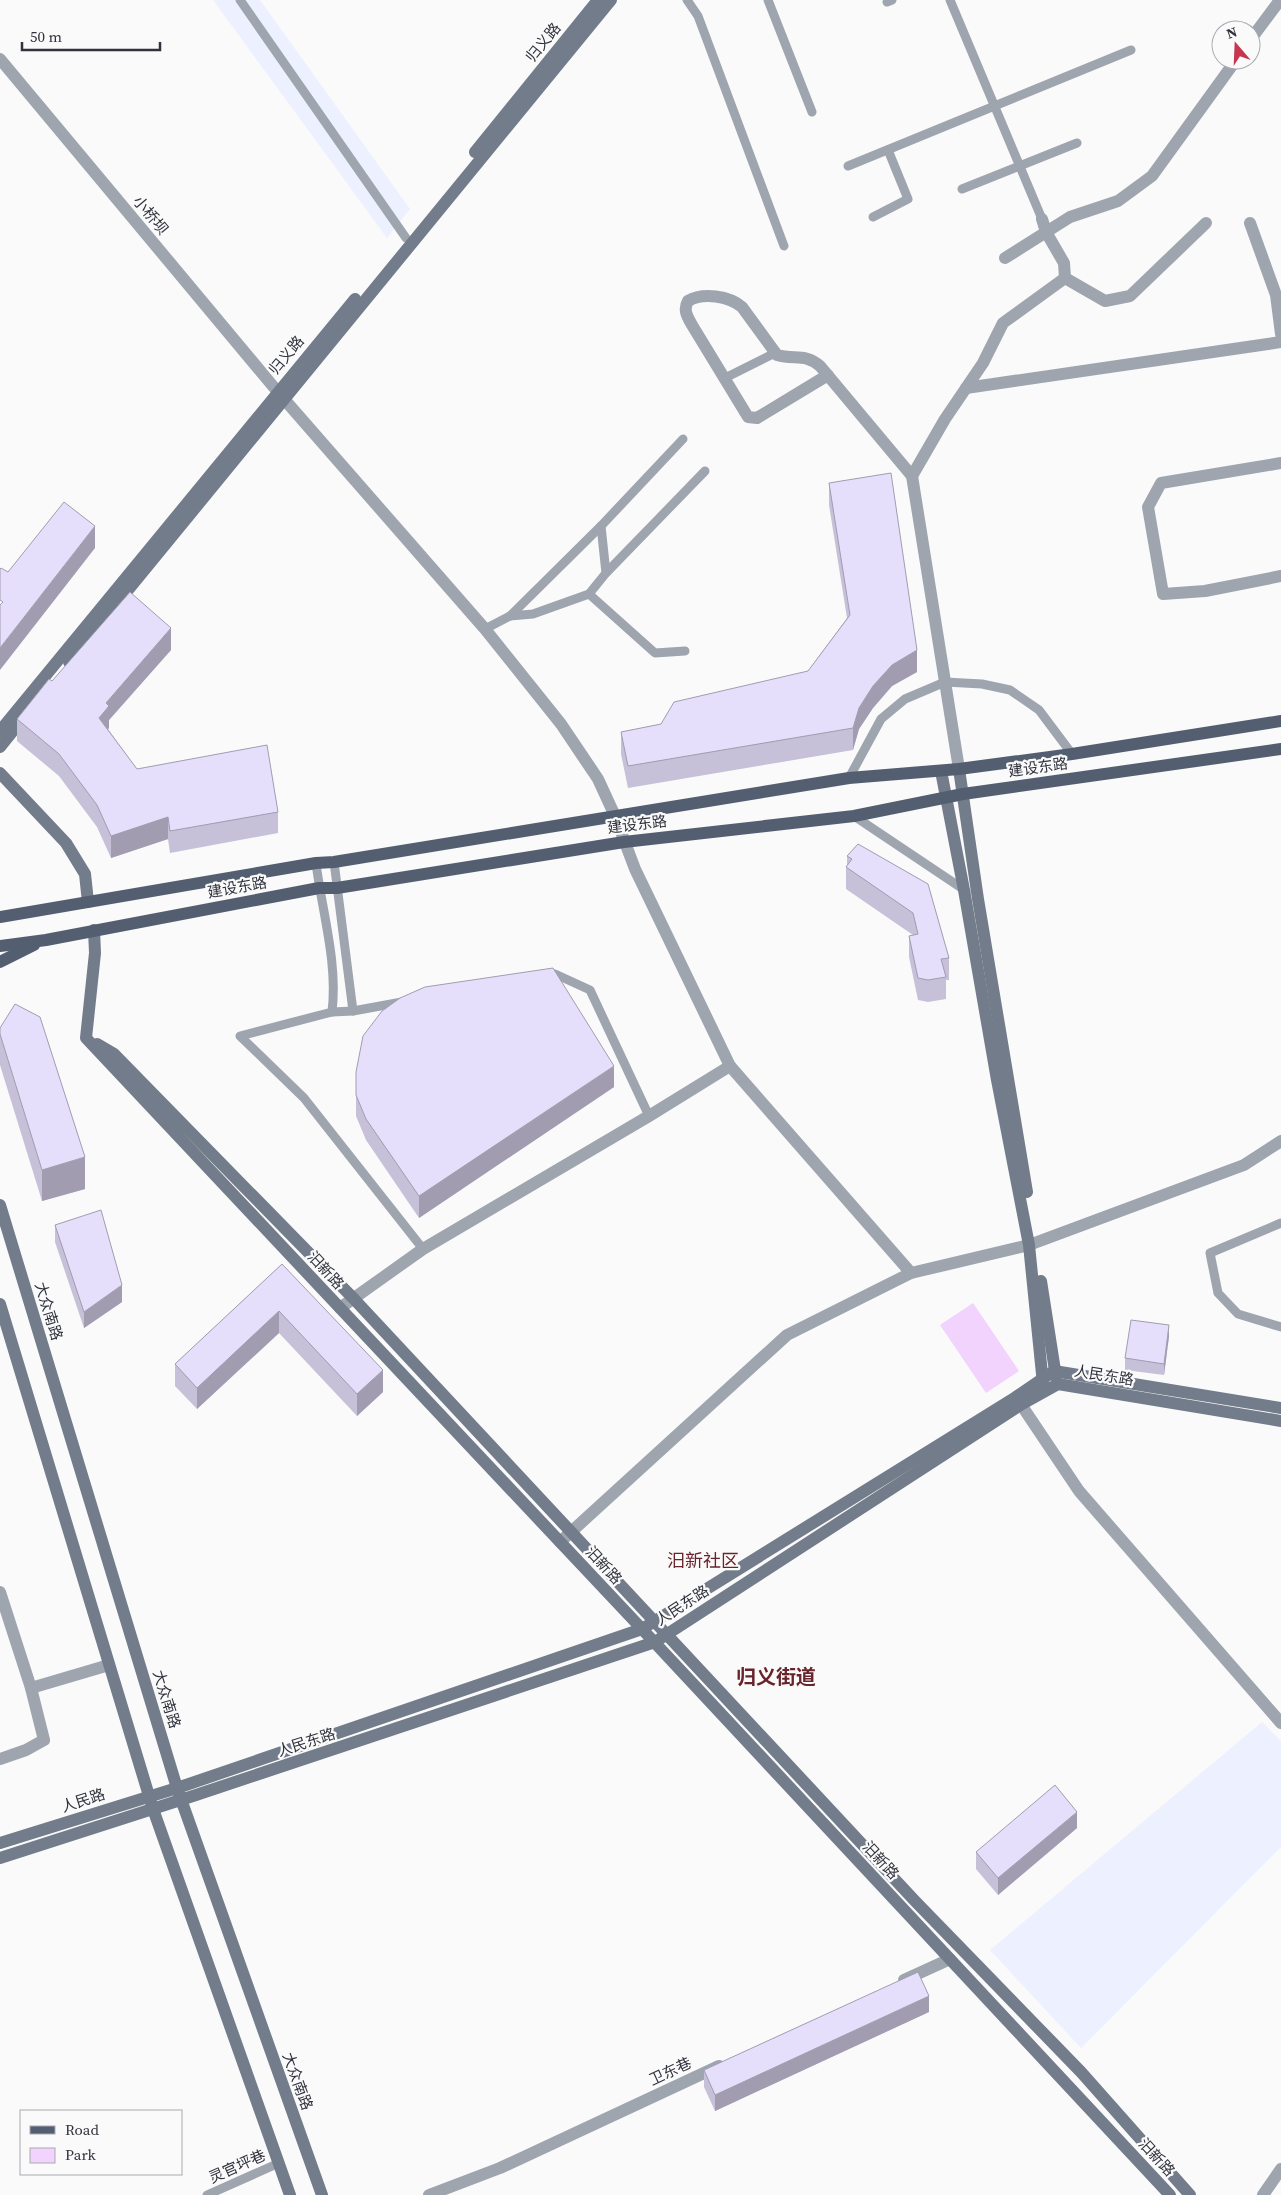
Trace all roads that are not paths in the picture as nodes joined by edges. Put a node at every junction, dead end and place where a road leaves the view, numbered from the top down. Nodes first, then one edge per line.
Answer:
1 (240, 0) edge
2 (598, 0) edge
3 (611, 0) edge
4 (687, 0) edge
5 (768, 0) edge
6 (950, 0) edge
7 (1280, 0) edge
8 (1261, 26) edge
9 (1131, 50) dead end
10 (0, 59) edge
11 (1229, 70) edge
12 (995, 106) junction
13 (812, 112) dead end
14 (1077, 143) dead end
15 (888, 150) junction
16 (848, 166) dead end
17 (1020, 166) junction
18 (962, 189) dead end
19 (873, 216) dead end
20 (1042, 219) joint
21 (1206, 223) dead end
22 (1250, 223) dead end
23 (1046, 232) junction
24 (406, 238) junction
25 (784, 246) dead end
26 (1005, 258) dead end
27 (1065, 278) junction
28 (1281, 334) edge
29 (1281, 342) edge
30 (775, 353) junction
31 (828, 375) junction
32 (725, 378) junction
33 (966, 388) junction
34 (280, 395) junction
35 (684, 439) dead end
36 (1281, 463) edge
37 (706, 471) dead end
38 (912, 476) junction
39 (601, 526) junction
40 (606, 573) junction
41 (1281, 576) edge
42 (589, 594) junction
43 (510, 616) junction
44 (486, 629) junction
45 (685, 651) dead end
46 (944, 682) junction
47 (1281, 721) edge
48 (0, 731) edge
49 (0, 747) edge
50 (1281, 748) edge
51 (1072, 754) junction
52 (959, 769) junction
53 (941, 771) junction
54 (0, 773) edge
55 (849, 778) junction
56 (963, 794) junction
57 (946, 798) junction
58 (615, 816) junction
59 (854, 816) junction
60 (624, 842) junction
61 (334, 862) junction
62 (316, 863) junction
63 (319, 888) junction
64 (337, 888) junction
65 (964, 890) junction
66 (978, 899) junction
67 (88, 902) junction
68 (0, 917) edge
69 (94, 930) junction
70 (46, 940) junction
71 (0, 946) edge
72 (0, 962) edge
73 (536, 978) edge
74 (411, 1001) edge
75 (353, 1011) junction
76 (332, 1012) junction
77 (86, 1038) junction
78 (730, 1066) junction
79 (649, 1116) junction
80 (1281, 1141) edge
81 (0, 1205) edge
82 (1281, 1223) edge
83 (1033, 1244) junction
84 (423, 1249) junction
85 (911, 1273) junction
86 (354, 1300) junction
87 (0, 1304) edge
88 (340, 1308) junction
89 (1281, 1327) edge
90 (1054, 1371) junction
91 (1058, 1384) junction
92 (1043, 1385) junction
93 (1019, 1401) junction
94 (1281, 1408) edge
95 (1281, 1421) edge
96 (571, 1532) junction
97 (560, 1542) junction
98 (0, 1592) edge
99 (654, 1622) junction
100 (642, 1629) junction
101 (667, 1634) junction
102 (655, 1642) junction
103 (109, 1664) junction
104 (32, 1688) junction
105 (1281, 1723) edge
106 (0, 1759) edge
107 (179, 1794) junction
108 (148, 1796) junction
109 (153, 1810) junction
110 (0, 1843) edge
111 (0, 1858) edge
112 (950, 1959) junction
113 (896, 1984) edge
114 (734, 2059) edge
115 (279, 2163) junction
116 (1281, 2169) edge
117 (207, 2195) edge
118 (290, 2195) edge
119 (322, 2195) edge
120 (428, 2195) edge
121 (1170, 2195) edge
122 (1190, 2195) edge
123 (1263, 2195) edge

1 - 24 lane
2 - 24 street, 归义路
3 - 34 street
4 - 25 lane
5 - 13 lane
6 - 12 lane
7 - 8 street
9 - 12 lane
10 - 34 street, 小桥坝
11 - 23 street
12 - 15 lane
12 - 17 lane
14 - 17 lane
15 - 16 lane
15 - 19 lane
17 - 18 lane
17 - 20 lane
20 - 23 street
21 - 27 street
22 - 28 street
23 - 26 street
23 - 27 street
24 - 34 street, 归义路
27 - 33 street
29 - 33 street
30 - 31 street
30 - 32 lane
30 - 32 street
31 - 32 street
31 - 38 street
33 - 38 street
34 - 44 street, 小桥坝
34 - 48 street, 归义路
34 - 49 street
35 - 39 lane
36 - 41 street
37 - 40 lane
38 - 46 street
39 - 40 lane
39 - 43 lane
40 - 42 lane
42 - 43 lane
42 - 45 lane
43 - 44 lane
44 - 58 street, 小桥坝
46 - 51 lane
46 - 52 street
46 - 55 lane
47 - 51 main road, 建设东路
50 - 56 main road, 建设东路
51 - 52 main road, 建设东路
52 - 53 main road, 建设东路
52 - 56 street
53 - 55 main road, 建设东路
53 - 57 street
54 - 67 street
55 - 58 main road, 建设东路
56 - 57 main road, 建设东路
56 - 66 street
57 - 59 main road, 建设东路
57 - 65 street
58 - 60 street, 小桥坝
58 - 61 main road, 建设东路
59 - 60 main road, 建设东路
59 - 65 lane
60 - 64 main road, 建设东路
60 - 78 street, 小桥坝
61 - 62 main road, 建设东路
61 - 64 lane
62 - 63 lane
62 - 67 main road, 建设东路
63 - 64 main road, 建设东路
63 - 69 main road, 建设东路
63 - 76 lane
64 - 75 lane
65 - 66 lane
65 - 83 street
66 - 83 street
67 - 68 main road, 建设东路
69 - 70 main road, 建设东路
69 - 77 street
70 - 71 main road, 建设东路
70 - 72 main road
73 - 79 lane
74 - 75 lane
75 - 76 lane
76 - 84 lane
77 - 86 street
77 - 88 street, 汨新路
78 - 79 street
78 - 85 street, 小桥坝
79 - 84 street
80 - 83 street
81 - 107 street, 大众南路
82 - 89 lane
83 - 85 street
83 - 90 street
83 - 92 street
84 - 86 street
85 - 96 street
86 - 88 street
86 - 96 street
87 - 103 street
88 - 97 street, 汨新路
90 - 91 street
90 - 92 street, 人民东路
90 - 94 street, 人民东路
91 - 92 street, 人民东路
91 - 95 street, 人民东路
92 - 93 street, 人民东路
93 - 99 street, 人民东路
93 - 101 street, 人民东路
93 - 105 street
96 - 97 street
96 - 99 street
97 - 100 street, 汨新路
98 - 104 street
99 - 100 street, 人民东路
99 - 101 street
100 - 102 street, 汨新路
100 - 107 street, 人民东路
101 - 102 street, 人民东路
101 - 122 street
102 - 107 street, 人民东路
102 - 112 street, 汨新路
103 - 104 street
103 - 108 street
104 - 106 street
107 - 108 street, 人民路
107 - 109 street, 人民东路
107 - 119 street, 大众南路
108 - 109 street
108 - 110 street, 人民路
109 - 111 street, 人民路
109 - 115 street
112 - 113 street
112 - 121 street, 汨新路
114 - 120 street, 卫东巷
115 - 117 lane, 灵官坪巷
115 - 118 street
116 - 123 street

